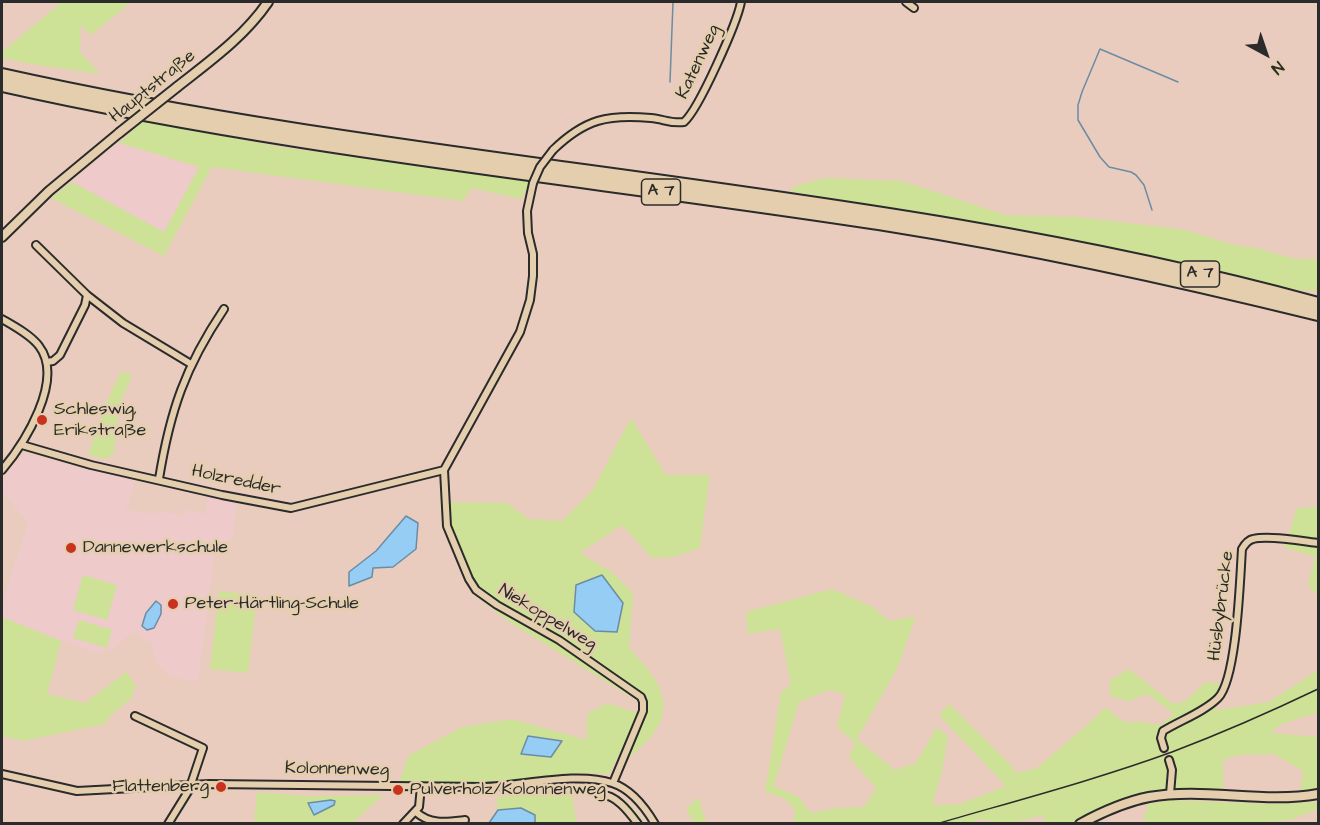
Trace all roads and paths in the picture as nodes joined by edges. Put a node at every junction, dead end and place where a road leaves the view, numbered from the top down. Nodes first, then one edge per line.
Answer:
1 (268, 2) edge
2 (741, 2) edge
3 (906, 2) edge
4 (914, 8) dead end
5 (2, 75) edge
6 (2, 85) edge
7 (2, 237) edge
8 (36, 245) dead end
9 (87, 295) junction
10 (1284, 295) junction
11 (1318, 295) edge
12 (1318, 304) edge
13 (224, 309) dead end
14 (1318, 314) edge
15 (2, 319) edge
16 (47, 362) junction
17 (191, 364) junction
18 (22, 445) junction
19 (2, 470) edge
20 (444, 470) junction
21 (159, 479) junction
22 (1318, 543) edge
23 (135, 716) dead end
24 (1164, 748) dead end
25 (1169, 760) tunnel mouth
26 (2, 774) edge
27 (613, 783) junction
28 (191, 784) junction
29 (421, 786) junction
30 (1170, 794) junction
31 (1318, 794) edge
32 (599, 795) dead end
33 (416, 812) junction
34 (465, 820) dead end
35 (168, 824) edge
36 (403, 824) edge
37 (638, 824) edge
38 (654, 824) edge
39 (1080, 824) edge

1 - 7 street, Hauptstraße, bridge
2 - 20 street, Katenweg, bridge
3 - 4 street
5 - 10 highway, A 7
6 - 14 highway, A 7
8 - 9 street
9 - 16 street
9 - 17 street
10 - 11 highway
10 - 12 highway, A 7
13 - 17 street
15 - 16 street
16 - 18 street
17 - 21 street
18 - 19 street
18 - 21 street, Holzredder
20 - 21 street, Holzredder
20 - 27 street, Niekoppelweg
22 - 24 street, Hüsbybrücke
23 - 28 street
25 - 30 street
26 - 28 street, Kolonnenweg
27 - 29 street, Kolonnenweg
27 - 38 street, Kolonnenweg
28 - 29 street, Kolonnenweg
28 - 35 street
29 - 33 street
30 - 31 street
30 - 39 street
32 - 37 street
33 - 34 street
33 - 36 street

